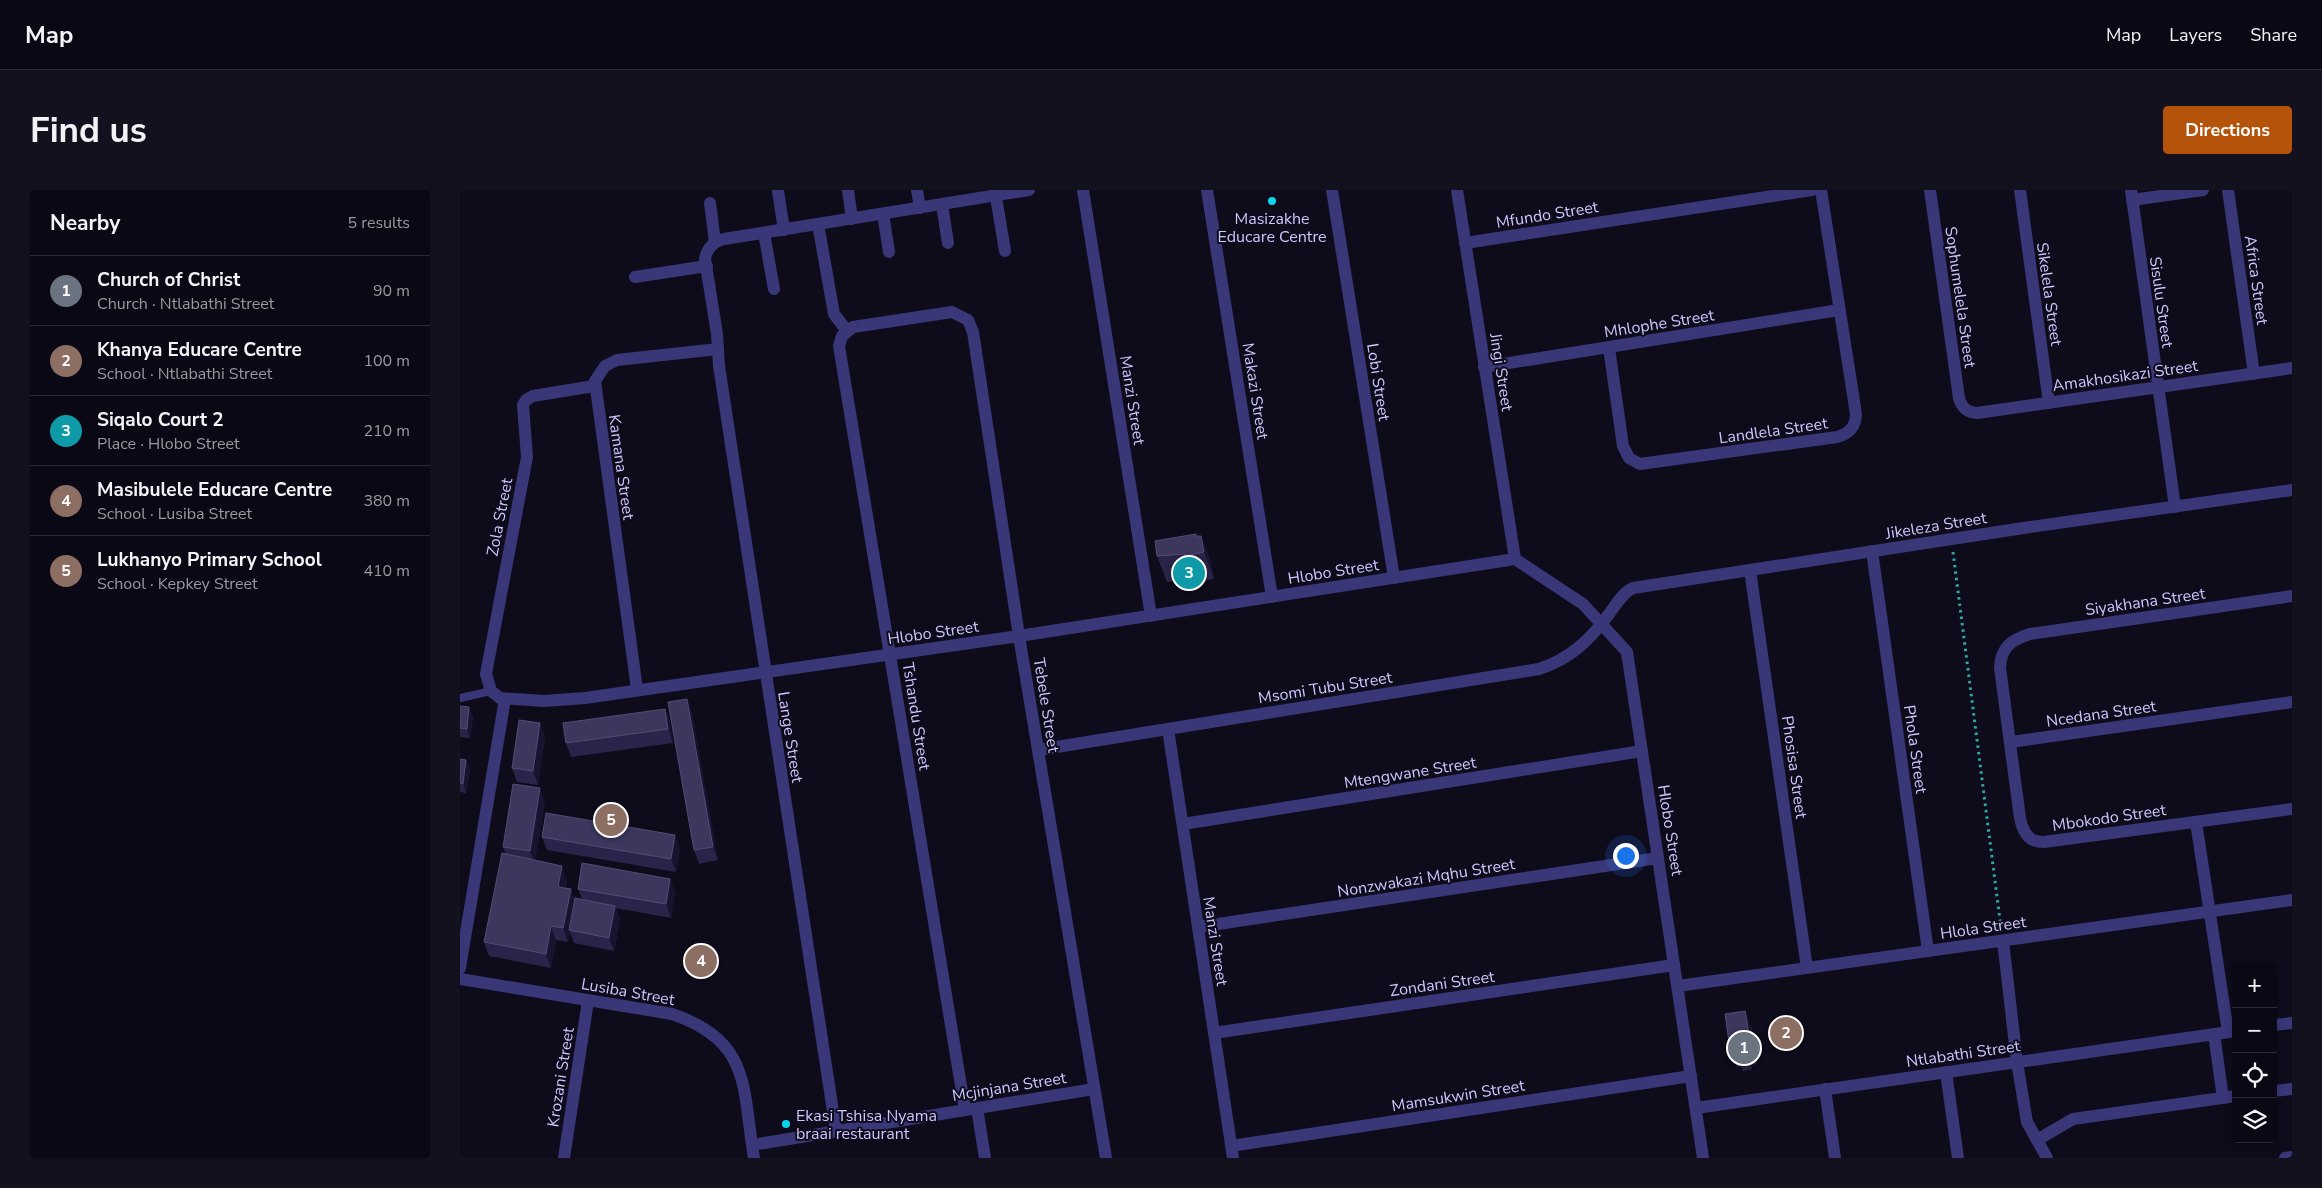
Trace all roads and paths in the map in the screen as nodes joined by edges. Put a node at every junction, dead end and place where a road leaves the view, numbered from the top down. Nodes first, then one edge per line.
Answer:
1 (848, 190) edge
2 (917, 190) edge
3 (1029, 190) edge
4 (1083, 190) edge
5 (1208, 190) edge
6 (1332, 190) edge
7 (1456, 190) edge
8 (1812, 190) edge
9 (1821, 190) edge
10 (1930, 190) edge
11 (2020, 190) edge
12 (2203, 190) edge
13 (2228, 190) edge
14 (778, 191) edge
15 (991, 195) edge
16 (2131, 195) edge
17 (710, 203) dead end
18 (942, 205) junction
19 (920, 208) junction
20 (883, 214) junction
21 (852, 219) junction
22 (818, 224) junction
23 (784, 230) junction
24 (764, 233) junction
25 (715, 242) junction
26 (948, 243) dead end
27 (1465, 243) junction
28 (1005, 251) dead end
29 (889, 252) dead end
30 (707, 266) junction
31 (635, 277) dead end
32 (774, 289) dead end
33 (1839, 310) junction
34 (847, 331) junction
35 (1609, 348) junction
36 (718, 349) junction
37 (1484, 367) junction
38 (2292, 368) edge
39 (2254, 374) junction
40 (594, 386) junction
41 (2158, 387) junction
42 (2049, 402) junction
43 (1964, 408) joint
44 (2292, 490) edge
45 (2175, 507) junction
46 (1951, 539) junction
47 (1872, 551) junction
48 (1515, 559) junction
49 (1750, 570) junction
50 (1394, 578) junction
51 (2292, 596) edge
52 (1272, 597) junction
53 (1150, 616) junction
54 (1602, 624) junction
55 (1019, 636) junction
56 (890, 655) junction
57 (765, 673) junction
58 (638, 689) junction
59 (491, 692) junction
60 (460, 698) edge
61 (505, 699) junction
62 (2292, 702) edge
63 (1168, 729) junction
64 (2011, 742) junction
65 (1038, 750) junction
66 (1642, 751) junction
67 (2292, 809) edge
68 (2196, 822) junction
69 (1182, 824) junction
70 (1658, 858) junction
71 (2292, 900) edge
72 (2209, 912) junction
73 (1198, 927) junction
74 (2003, 941) junction
75 (1928, 951) junction
76 (1674, 965) junction
77 (460, 968) edge
78 (1807, 968) junction
79 (460, 979) edge
80 (1678, 986) junction
81 (588, 1001) junction
82 (2292, 1022) edge
83 (2277, 1024) edge
84 (2232, 1031) edge
85 (1214, 1033) junction
86 (2214, 1034) junction
87 (2017, 1062) junction
88 (1946, 1072) junction
89 (1691, 1076) junction
90 (1094, 1089) junction
91 (2292, 1089) edge
92 (1825, 1090) junction
93 (2277, 1091) edge
94 (2229, 1097) edge
95 (1696, 1108) junction
96 (971, 1109) junction
97 (836, 1131) junction
98 (2037, 1140) junction
99 (752, 1144) junction
100 (1232, 1152) edge
101 (2292, 1157) edge
102 (564, 1158) edge
103 (754, 1158) edge
104 (985, 1158) edge
105 (1106, 1158) edge
106 (1703, 1158) edge
107 (1835, 1158) edge
108 (1958, 1158) edge
109 (2047, 1158) edge
110 (2285, 1158) edge

1 - 21 street
2 - 19 street
3 - 15 street
4 - 53 street, Manzi Street
5 - 52 street, Makazi Street
6 - 50 street, Lobi Street
7 - 27 street, Jingi Street
8 - 27 street, Mfundo Street
9 - 33 street, Landlela Street
10 - 43 street, Sophumelela Street
11 - 42 street, Sikelela Street
12 - 16 street
13 - 39 street, Africa Street
14 - 23 street
15 - 18 street
15 - 28 street
16 - 41 street, Sisulu Street
17 - 25 street
18 - 19 street
18 - 26 street
19 - 20 street
20 - 21 street
20 - 29 street
21 - 22 street
22 - 23 street
22 - 34 street
23 - 24 street
24 - 25 street
24 - 32 street
25 - 30 street
27 - 37 street, Jingi Street
30 - 31 street
30 - 36 street, Lange Street
33 - 35 street, Mhlophe Street
33 - 35 street, Landlela Street
34 - 55 street, Tebele Street
34 - 56 street, Tshandu Street
35 - 37 street, Mhlophe Street
36 - 40 street
36 - 57 street, Lange Street
37 - 48 street, Jingi Street
38 - 39 street, Amakhosikazi Street
39 - 41 street, Amakhosikazi Street
40 - 58 street, Kamana Street
40 - 59 street, Zola Street
41 - 42 street, Amakhosikazi Street
41 - 45 street, Sisulu Street
42 - 43 street, Amakhosikazi Street
44 - 45 street, Jikeleza Street
45 - 46 street, Jikeleza Street
46 - 47 street, Jikeleza Street
46 - 74 path
47 - 49 street, Jikeleza Street
47 - 75 street, Phola Street
48 - 50 street, Hlobo Street
48 - 54 street, Hlobo Street
49 - 54 street, Jikeleza Street
49 - 78 street, Phosisa Street
50 - 52 street, Hlobo Street
51 - 64 street, Siyakhana Street
52 - 53 street, Hlobo Street
53 - 55 street, Hlobo Street
54 - 63 street, Msomi Tubu Street
54 - 66 street, Hlobo Street
55 - 56 street, Hlobo Street
55 - 65 street, Tebele Street
56 - 57 street, Hlobo Street
56 - 96 street, Tshandu Street
57 - 58 street, Hlobo Street
57 - 97 street, Lange Street
58 - 61 street, Hlobo Street
59 - 60 lane
59 - 61 street
61 - 77 street
62 - 64 street, Ncedana Street
63 - 65 street, Msomi Tubu Street
63 - 69 street, Manzi Street
64 - 68 street, Mbokodo Street
65 - 90 street, Tebele Street
66 - 69 street, Mtengwane Street
66 - 70 street, Hlobo Street
67 - 68 street, Mbokodo Street
68 - 72 street
69 - 73 street, Manzi Street
70 - 73 street, Nonzwakazi Mqhu Street
70 - 76 street, Hlobo Street
71 - 72 street, Hlola Street
72 - 74 street, Hlola Street
72 - 84 street
73 - 85 street, Manzi Street
74 - 75 street, Hlola Street
74 - 87 street
75 - 78 street, Hlola Street
76 - 80 street, Hlobo Street
76 - 85 street, Zondani Street
78 - 80 street, Hlola Street
79 - 81 street, Lusiba Street
80 - 89 street, Hlobo Street
81 - 99 street, Lusiba Street
81 - 102 street, Krozani Street
82 - 83 street
84 - 86 street, Ntlabathi Street
85 - 100 street, Manzi Street
86 - 87 street, Ntlabathi Street
86 - 94 street
87 - 88 street, Ntlabathi Street
87 - 98 street
88 - 92 street, Ntlabathi Street
88 - 108 street
89 - 95 street, Hlobo Street
89 - 100 street, Mamsukwin Street
90 - 96 street, Mcjinjana Street
90 - 105 street, Tebele Street
91 - 93 street
92 - 95 street, Ntlabathi Street
92 - 107 street
94 - 98 street
95 - 106 street, Hlobo Street
96 - 97 street, Mcjinjana Street
96 - 104 street, Tshandu Street
97 - 99 street, Mcjinjana Street
98 - 109 street
99 - 103 street, Lusiba Street
101 - 110 street

